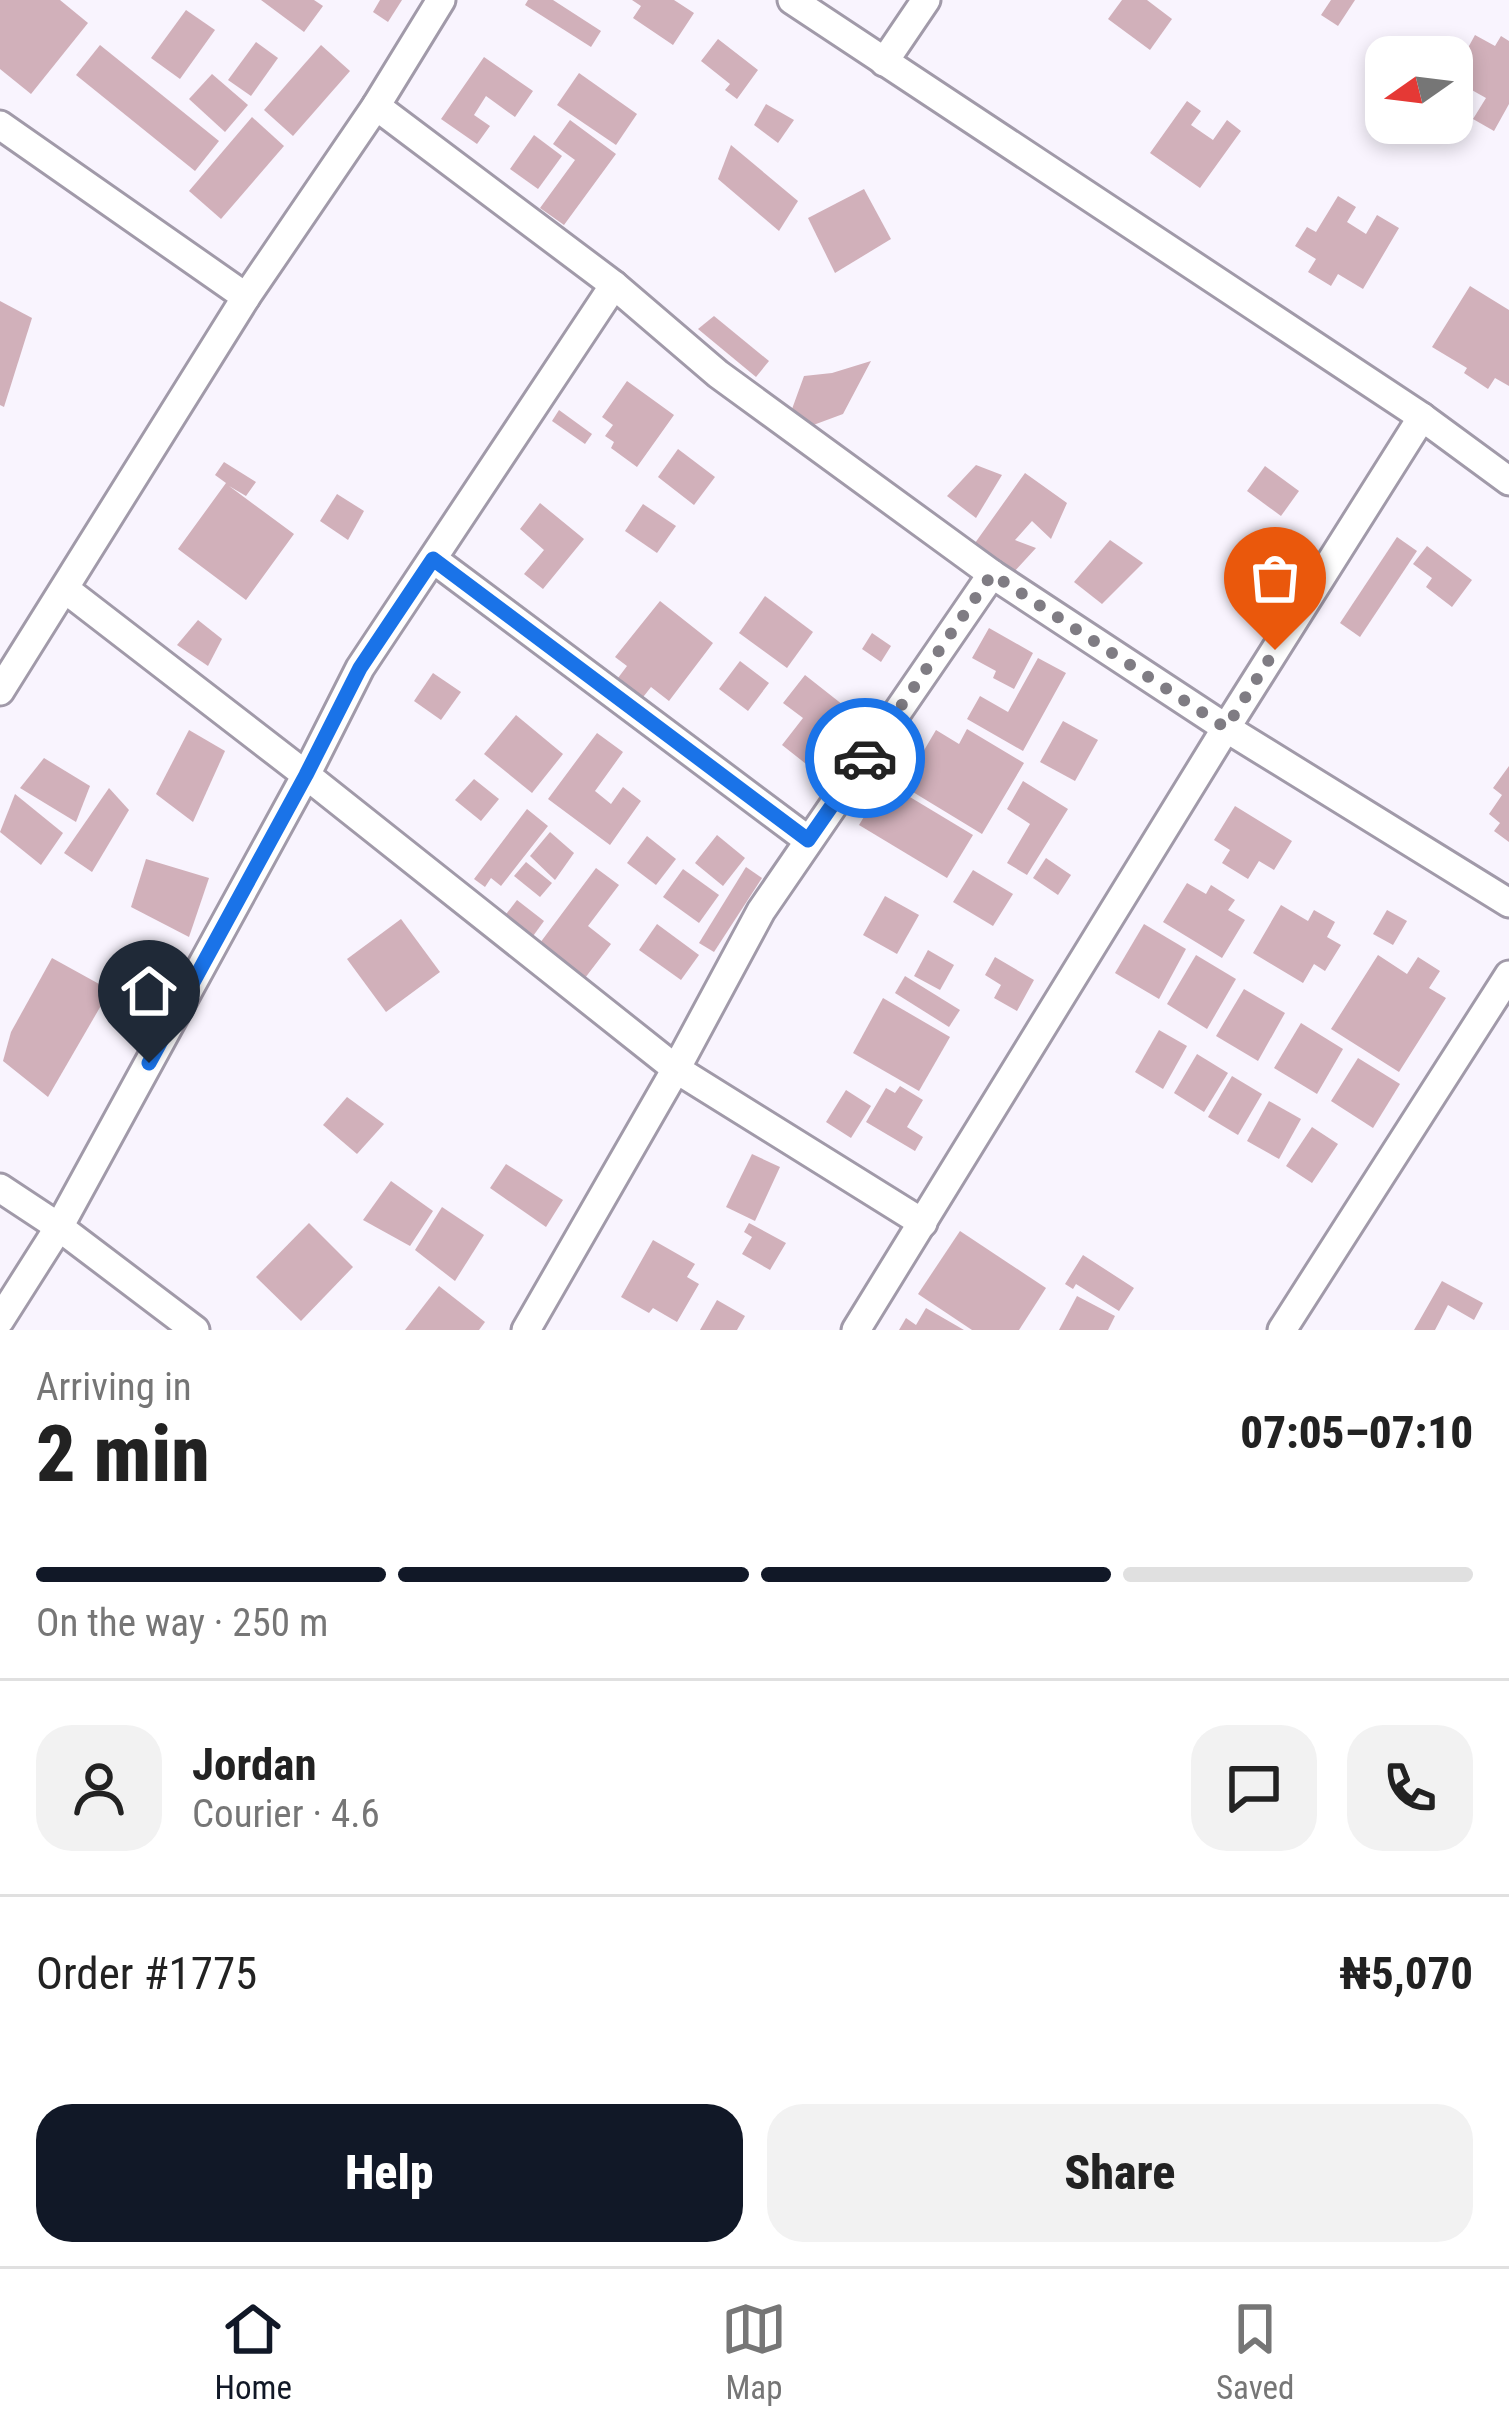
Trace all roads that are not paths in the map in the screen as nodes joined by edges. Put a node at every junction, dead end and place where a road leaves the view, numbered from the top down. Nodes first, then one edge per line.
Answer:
1 (441, 0) edge
2 (792, 0) edge
3 (926, 0) edge
4 (884, 62) junction
5 (376, 106) junction
6 (0, 124) edge
7 (614, 285) junction
8 (246, 297) junction
9 (1422, 417) junction
10 (1509, 482) edge
11 (433, 559) junction
12 (992, 574) junction
13 (65, 590) junction
14 (0, 691) edge
15 (1226, 728) junction
16 (306, 775) junction
17 (808, 840) junction
18 (1509, 903) edge
19 (1509, 975) edge
20 (676, 1070) junction
21 (0, 1188) edge
22 (923, 1223) junction
23 (59, 1227) junction
24 (0, 1320) edge
25 (195, 1330) edge
26 (526, 1330) edge
27 (856, 1330) edge
28 (1282, 1330) edge

1 - 5 street
2 - 4 street
3 - 4 street
4 - 9 street
5 - 7 street
5 - 8 street
6 - 8 street
7 - 11 street
7 - 12 street
8 - 13 street
9 - 10 street
9 - 15 street
11 - 16 street
11 - 17 street
12 - 15 street
12 - 17 street
13 - 14 street
13 - 16 street
15 - 18 street
15 - 22 street
16 - 20 street
16 - 23 street
17 - 20 street
19 - 28 street
20 - 22 street
20 - 26 street
21 - 23 street
22 - 27 street
23 - 24 street
23 - 25 street

